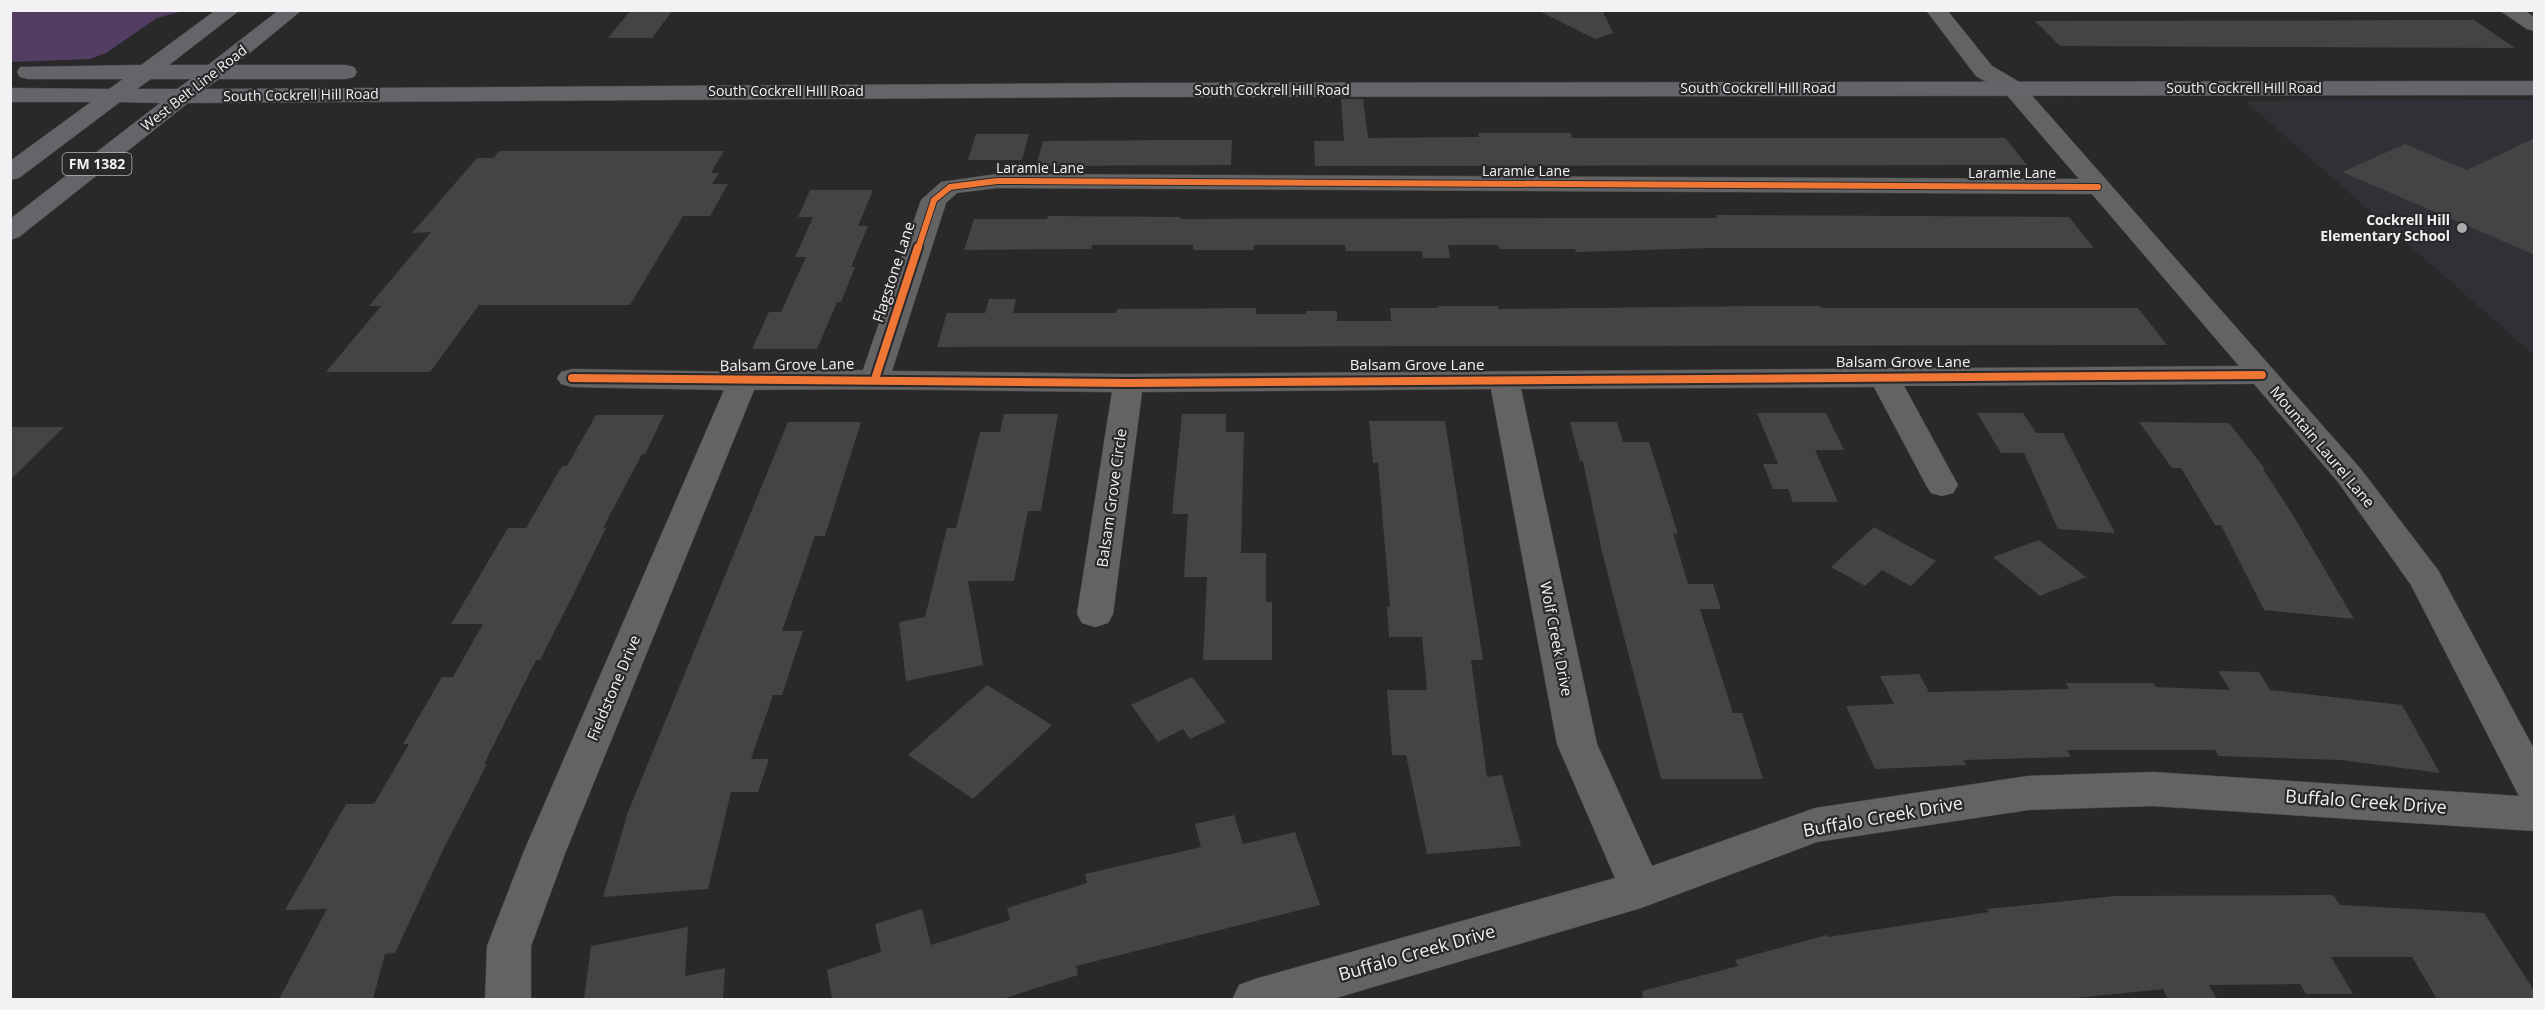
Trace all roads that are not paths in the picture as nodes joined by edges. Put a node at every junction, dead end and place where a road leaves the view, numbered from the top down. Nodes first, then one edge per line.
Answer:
1 (230, 10) edge
2 (292, 10) edge
3 (1936, 10) edge
4 (1956, 10) edge
5 (2509, 10) edge
6 (2535, 26) edge
7 (1990, 57) junction
8 (2535, 71) edge
9 (10, 72) edge
10 (147, 72) junction
11 (214, 72) junction
12 (363, 72) dead end
13 (705, 72) dead end
14 (2013, 79) junction
15 (2535, 88) edge
16 (10, 95) edge
17 (116, 96) junction
18 (184, 96) junction
19 (10, 173) edge
20 (955, 186) joint
21 (2098, 187) junction
22 (10, 232) edge
23 (2262, 375) junction
24 (1884, 377) junction
25 (572, 378) dead end
26 (874, 379) junction
27 (1504, 379) junction
28 (743, 381) junction
29 (1128, 383) junction
30 (1942, 485) dead end
31 (1095, 614) dead end
32 (2535, 786) edge
33 (2535, 814) edge
34 (1641, 889) junction
35 (508, 999) edge
36 (1255, 999) edge

1 - 10 main road, FM 1382
2 - 11 main road, West Belt Line Road / FM 1382
3 - 7 street, Mountain Laurel Lane
4 - 7 street, Mountain Laurel Lane
5 - 6 street
7 - 13 main road, South Cockrell Hill Road
7 - 14 street, Mountain Laurel Lane
8 - 14 main road, South Cockrell Hill Road
9 - 10 main road, South Cockrell Hill Road
10 - 11 main road, South Cockrell Hill Road
10 - 17 main road, FM 1382
11 - 12 main road, South Cockrell Hill Road
11 - 18 main road, West Belt Line Road / FM 1382
14 - 15 main road, South Cockrell Hill Road
14 - 18 main road, South Cockrell Hill Road
14 - 21 street, Mountain Laurel Lane
16 - 17 main road, South Cockrell Hill Road
17 - 18 main road, South Cockrell Hill Road
17 - 19 main road, FM 1382
18 - 22 main road, West Belt Line Road / FM 1382
20 - 21 street, Laramie Lane
20 - 26 street, Flagstone Lane
21 - 23 street, Mountain Laurel Lane
23 - 24 street, Balsam Grove Lane
23 - 32 street, Mountain Laurel Lane
24 - 27 street, Balsam Grove Lane
24 - 30 street
25 - 28 street, Balsam Grove Lane
26 - 28 street, Balsam Grove Lane
26 - 29 street, Balsam Grove Lane
27 - 29 street, Balsam Grove Lane
27 - 34 street, Wolf Creek Drive
28 - 35 street, Fieldstone Drive
29 - 31 street, Balsam Grove Circle
33 - 34 street, Buffalo Creek Drive
34 - 36 street, Buffalo Creek Drive

